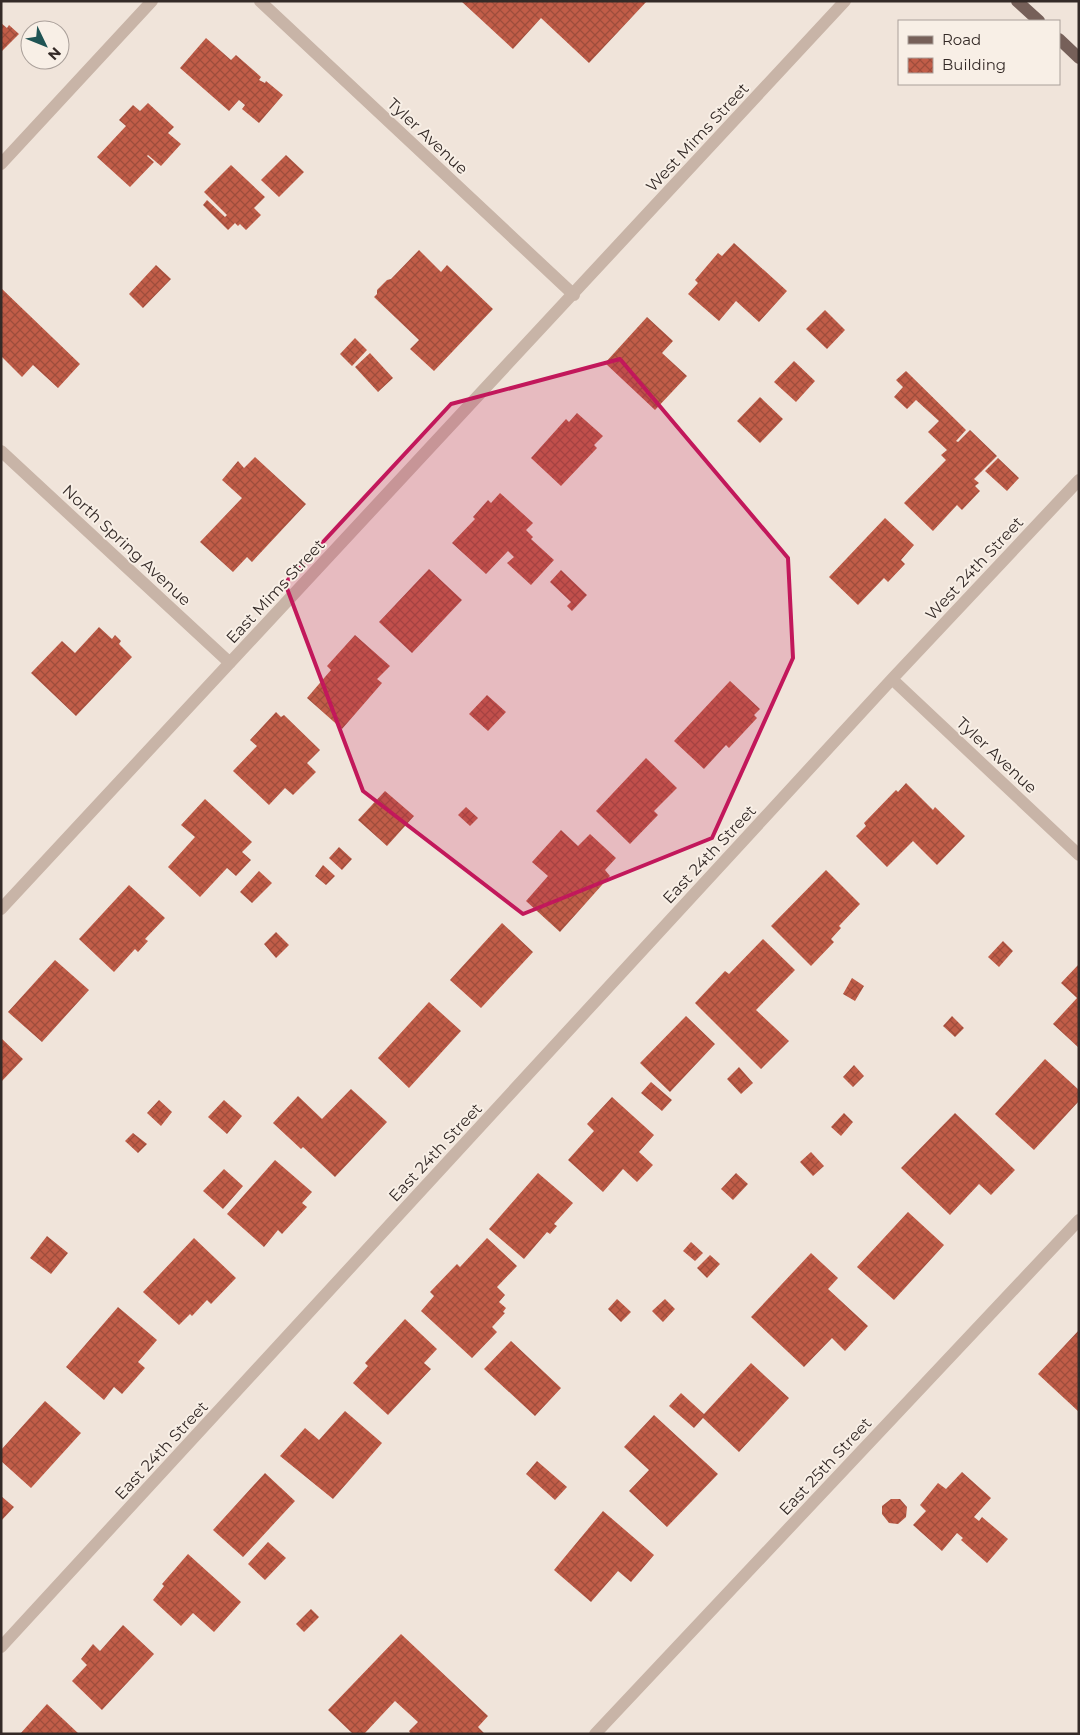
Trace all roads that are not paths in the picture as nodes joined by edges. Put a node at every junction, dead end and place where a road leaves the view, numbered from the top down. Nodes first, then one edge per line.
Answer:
1 (152, 1) edge
2 (260, 1) edge
3 (845, 1) edge
4 (1017, 1) edge
5 (1038, 20) edge
6 (1060, 40) edge
7 (1079, 58) edge
8 (1, 164) edge
9 (574, 295) junction
10 (1, 451) edge
11 (1079, 480) edge
12 (230, 663) junction
13 (892, 679) junction
14 (1079, 855) edge
15 (1, 909) edge
16 (1079, 1220) edge
17 (1, 1647) edge
18 (595, 1734) edge

1 - 8 street
2 - 9 street, Tyler Avenue
3 - 9 street, West Mims Street
4 - 5 main road
6 - 7 main road
9 - 12 street, East Mims Street
10 - 12 street, North Spring Avenue
11 - 13 street, West 24th Street
12 - 15 street, East Mims Street
13 - 14 street, Tyler Avenue
13 - 17 street, East 24th Street
16 - 18 street, East 25th Street

